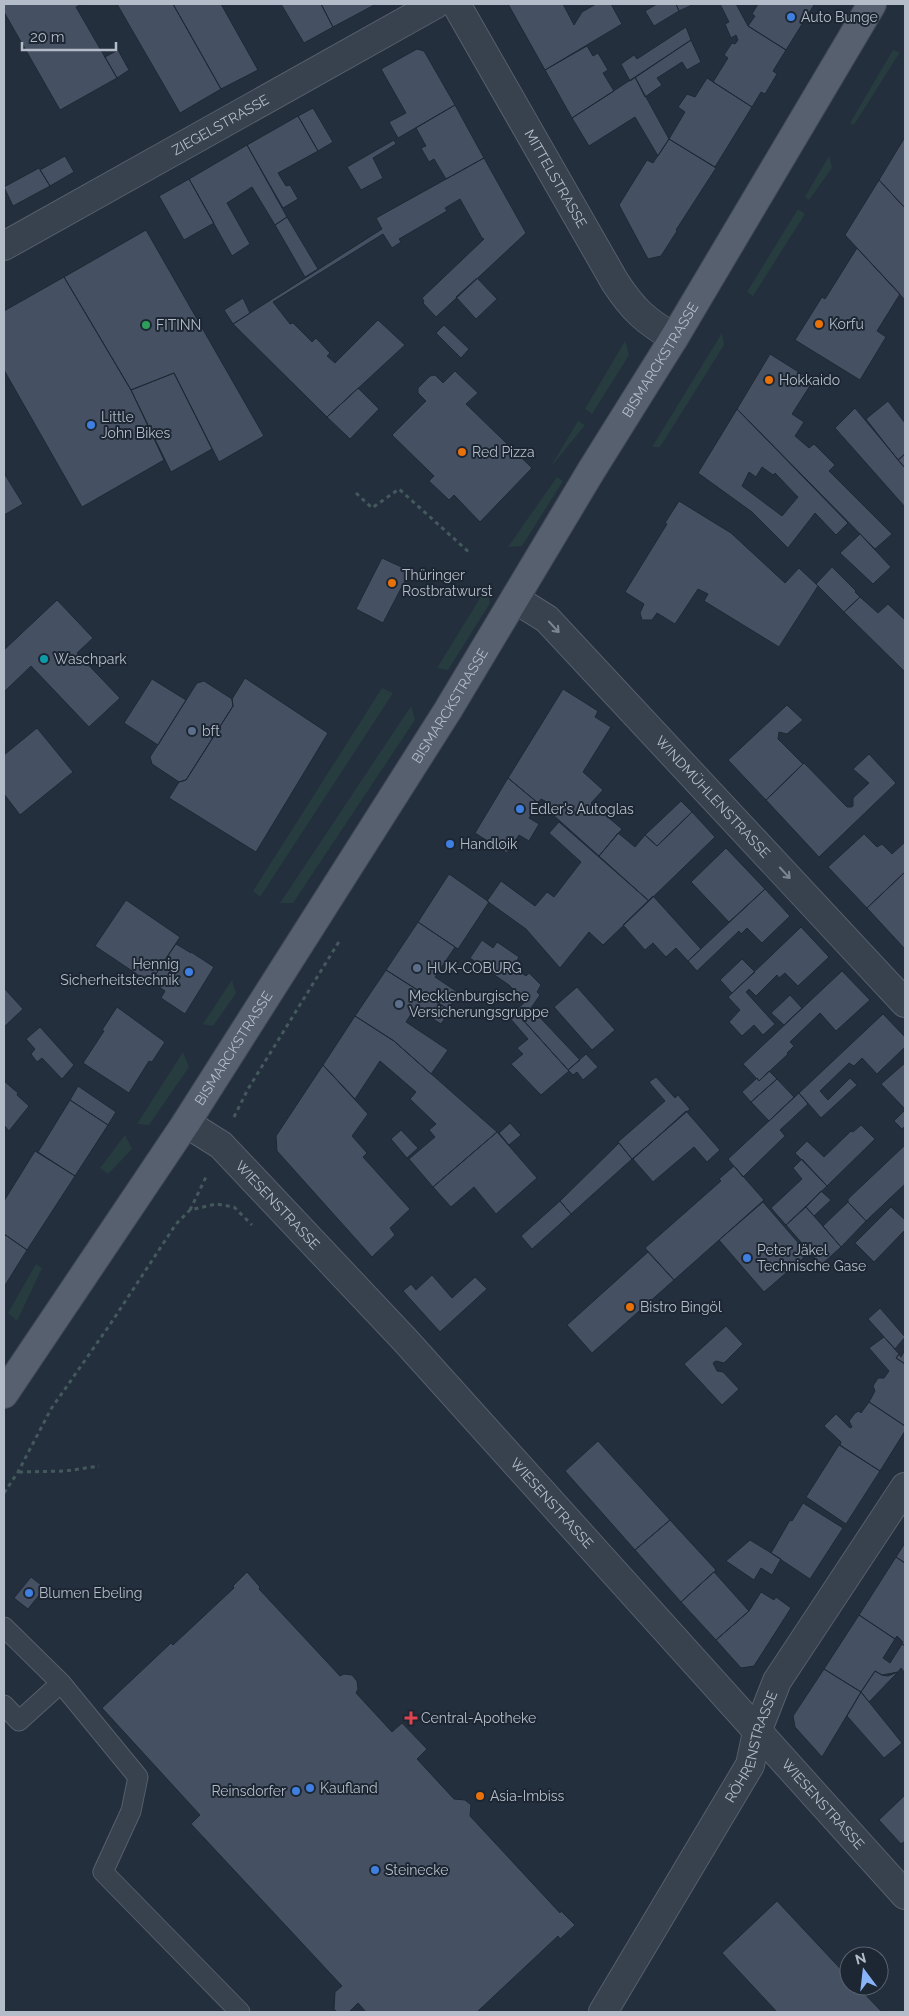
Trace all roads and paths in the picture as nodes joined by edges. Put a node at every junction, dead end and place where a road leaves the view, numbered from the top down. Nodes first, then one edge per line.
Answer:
1 (436, 4) edge
2 (456, 4) edge
3 (872, 4) edge
4 (4, 246) edge
5 (674, 338) junction
6 (356, 493) dead end
7 (471, 554) dead end
8 (515, 599) junction
9 (905, 1003) edge
10 (186, 1123) junction
11 (253, 1226) dead end
12 (4, 1394) edge
13 (99, 1466) dead end
14 (18, 1472) junction
15 (905, 1486) edge
16 (4, 1493) edge
17 (4, 1627) edge
18 (61, 1683) junction
19 (4, 1705) edge
20 (757, 1732) junction
21 (905, 1895) edge
22 (240, 2012) edge
23 (603, 2012) edge

1 - 4 street, ZIEGELSTRASSE
2 - 5 street, MITTELSTRASSE
3 - 5 main road, BISMARCKSTRASSE
5 - 8 main road, BISMARCKSTRASSE
6 - 7 path
8 -> 9 street, WINDMÜHLENSTRASSE
8 - 10 main road, BISMARCKSTRASSE
10 - 12 main road, BISMARCKSTRASSE
10 - 20 street, WIESENSTRASSE
11 - 14 path
13 - 14 path
14 - 16 path
15 - 20 street, RÖHRENSTRASSE
17 - 18 lane
18 - 19 lane
18 - 22 lane
20 - 21 street, WIESENSTRASSE
20 - 23 street, RÖHRENSTRASSE

